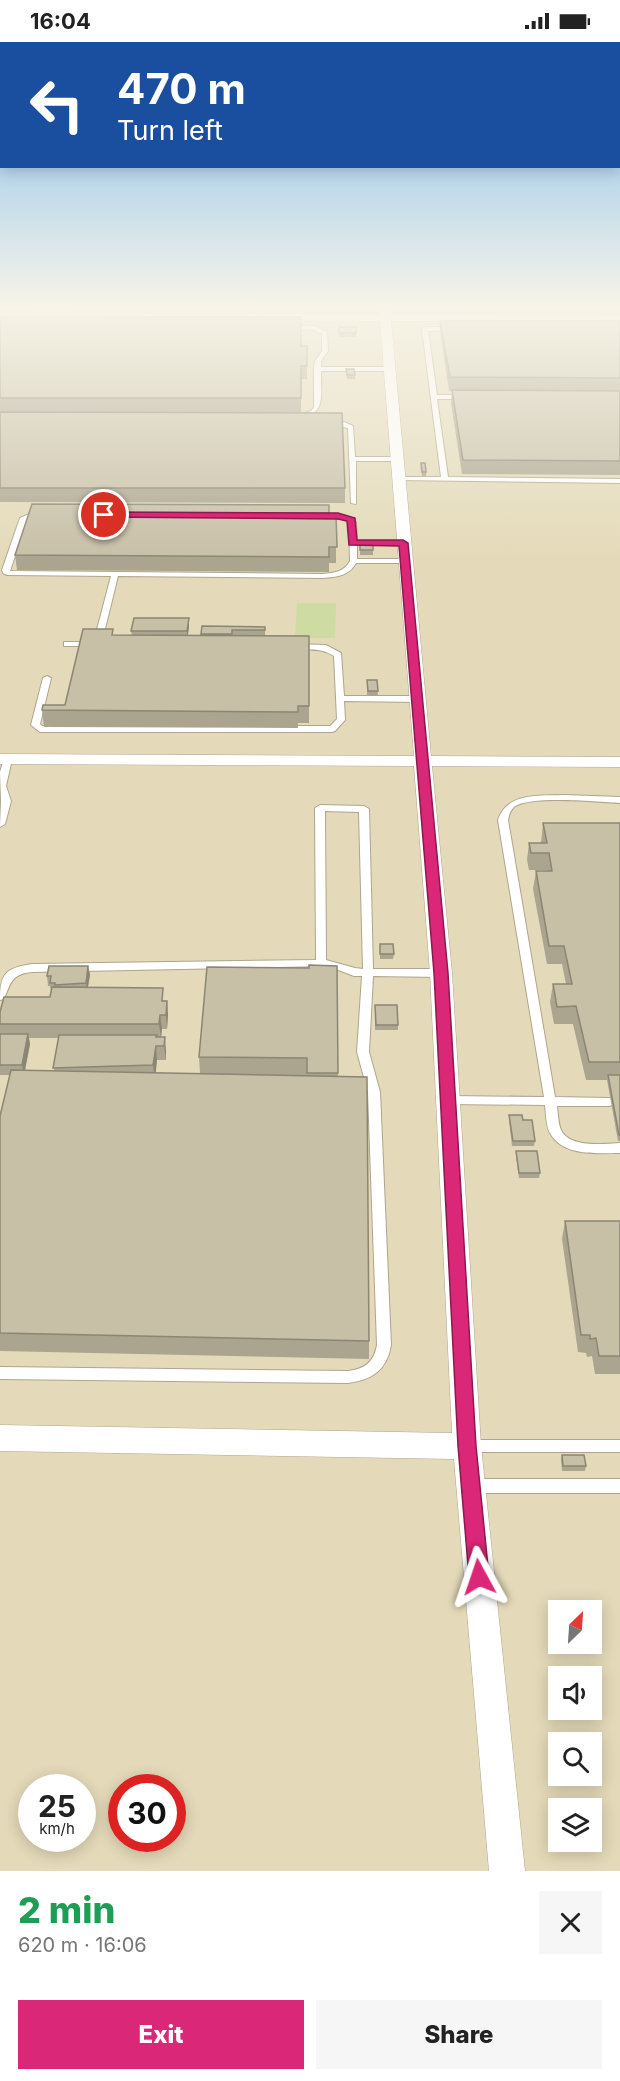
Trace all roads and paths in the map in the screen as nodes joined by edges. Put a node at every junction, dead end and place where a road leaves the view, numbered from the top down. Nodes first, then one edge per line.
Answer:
1 (317, 390) edge
2 (390, 390) edge
3 (433, 390) edge
4 (434, 397) junction
5 (469, 397) edge
6 (306, 423) edge
7 (318, 423) edge
8 (352, 459) junction
9 (396, 459) junction
10 (398, 479) junction
11 (445, 480) junction
12 (620, 481) edge
13 (354, 503) dead end
14 (353, 543) junction
15 (403, 543) junction
16 (353, 561) junction
17 (405, 561) junction
18 (115, 575) junction
19 (68, 644) dead end
20 (97, 644) junction
21 (109, 644) edge
22 (283, 646) edge
23 (47, 678) dead end
24 (340, 698) junction
25 (417, 699) junction
26 (4, 759) edge
27 (423, 761) junction
28 (620, 762) edge
29 (0, 786) edge
30 (620, 800) edge
31 (0, 824) edge
32 (321, 963) junction
33 (368, 972) junction
34 (441, 973) junction
35 (0, 996) edge
36 (448, 1100) junction
37 (549, 1101) junction
38 (609, 1102) edge
39 (620, 1148) edge
40 (0, 1373) edge
41 (0, 1438) edge
42 (467, 1446) junction
43 (620, 1446) edge
44 (471, 1486) junction
45 (620, 1486) edge
46 (507, 1871) edge

1 - 6 lane
2 - 9 street
3 - 4 lane
4 - 5 lane
4 - 11 lane
7 - 8 lane
8 - 9 lane
8 - 13 lane
9 - 10 street
10 - 11 lane
10 - 15 street
11 - 12 lane
14 - 15 lane
14 - 16 lane
14 - 18 lane
15 - 17 street
16 - 17 lane
16 - 18 lane
17 - 25 street
18 - 20 lane
19 - 20 lane
20 - 21 lane
22 - 24 lane
23 - 24 lane
24 - 25 lane
25 - 27 street
26 - 27 street
26 - 29 lane
27 - 28 street
27 - 34 street
29 - 31 lane
30 - 37 lane
32 - 33 lane
32 - 33 lane
32 - 35 lane
33 - 34 lane
33 - 40 lane
34 - 36 street
36 - 37 lane
36 - 42 street
37 - 38 lane
37 - 39 lane
41 - 42 street
42 - 43 lane
42 - 44 street
44 - 45 lane
44 - 46 street

